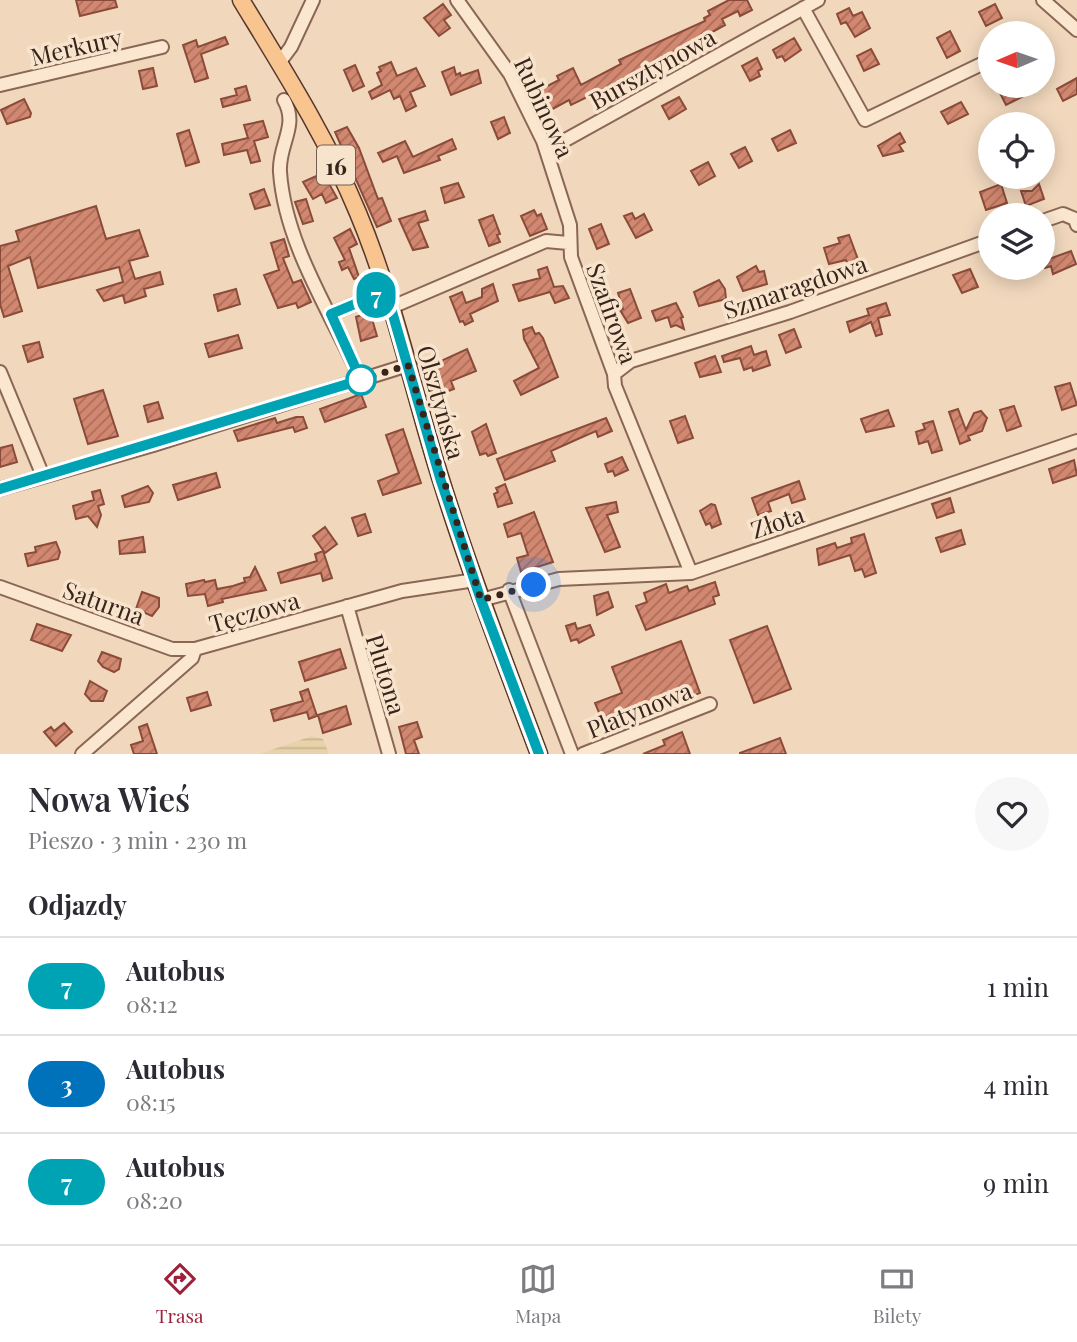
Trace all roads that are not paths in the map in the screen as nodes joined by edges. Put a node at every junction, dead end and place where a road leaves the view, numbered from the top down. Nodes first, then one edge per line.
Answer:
1 (241, 0) edge
2 (313, 0) edge
3 (457, 0) edge
4 (818, 0) edge
5 (1043, 0) edge
6 (803, 8) junction
7 (1077, 30) edge
8 (162, 47) dead end
9 (279, 63) junction
10 (978, 66) edge
11 (0, 85) edge
12 (284, 100) dead end
13 (549, 158) junction
14 (1055, 217) edge
15 (1077, 225) edge
16 (568, 243) junction
17 (978, 244) edge
18 (389, 299) junction
19 (331, 314) junction
20 (408, 365) junction
21 (0, 372) edge
22 (614, 374) junction
23 (361, 380) junction
24 (1077, 441) edge
25 (43, 476) junction
26 (0, 489) edge
27 (691, 573) junction
28 (475, 580) junction
29 (0, 587) edge
30 (509, 590) junction
31 (481, 600) junction
32 (347, 606) junction
33 (195, 649) junction
34 (710, 704) dead end
35 (82, 754) edge
36 (389, 754) edge
37 (539, 754) edge
38 (572, 754) edge
39 (583, 754) edge

1 - 9 main road, Olsztyńska / 16
2 - 9 street
3 - 13 street, Rubinowa
4 - 6 street, Bursztynowa
5 - 7 street
6 - 10 street
6 - 13 street, Bursztynowa
8 - 11 street, Merkury
9 - 18 main road, Olsztyńska / 16
12 - 19 street
13 - 16 street, Rubinowa
14 - 15 street
16 - 18 street, Szafirowa
16 - 22 street, Szafirowa
17 - 22 street, Szmaragdowa
18 - 19 street, Szafirowa
18 - 20 main road, Olsztyńska / 16
19 - 23 street
20 - 23 street
20 - 28 main road, Olsztyńska / 16
21 - 25 street
22 - 27 street, Szafirowa
23 - 25 street
24 - 27 street, Złota
25 - 26 street
27 - 30 street, Złota
28 - 31 main road, Olsztyńska / 16
28 - 32 street, Tęczowa
29 - 33 street, Saturna
30 - 31 street, Złota
30 - 38 street, Platynowa
31 - 37 main road, Olsztyńska / 16
32 - 33 street, Tęczowa
32 - 36 street, Plutona
33 - 35 street, Tęczowa
34 - 39 street, Platynowa

